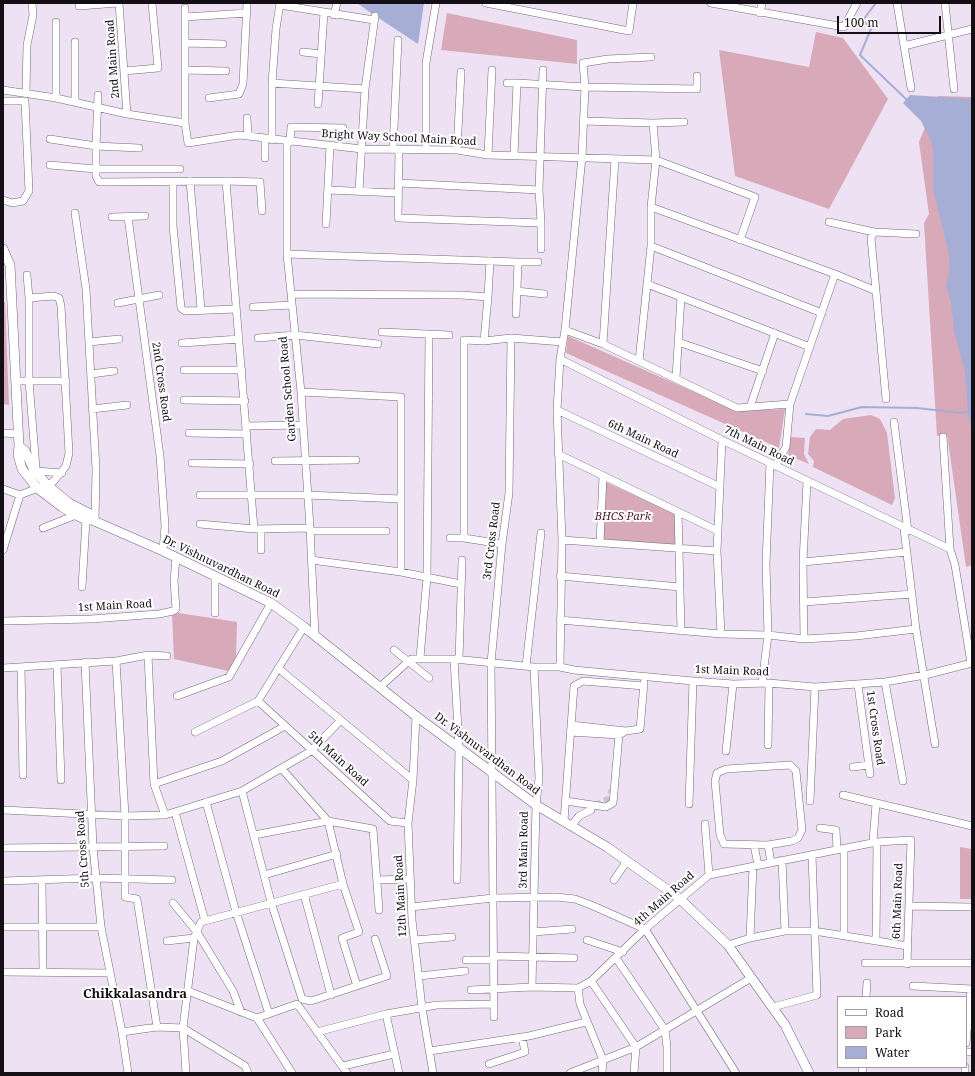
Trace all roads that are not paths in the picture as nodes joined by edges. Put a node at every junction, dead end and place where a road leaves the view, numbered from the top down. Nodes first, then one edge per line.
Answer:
1 (32, 3) edge
2 (118, 3) edge
3 (152, 3) edge
4 (247, 3) edge
5 (337, 3) edge
6 (436, 3) edge
7 (486, 3) edge
8 (633, 3) edge
9 (711, 3) edge
10 (762, 3) edge
11 (857, 3) edge
12 (897, 3) edge
13 (944, 3) edge
14 (280, 4) edge
15 (79, 6) dead end
16 (185, 8) dead end
17 (324, 12) junction
18 (247, 13) junction
19 (760, 13) junction
20 (334, 15) junction
21 (185, 17) junction
22 (56, 22) dead end
23 (972, 29) edge
24 (947, 34) junction
25 (398, 40) dead end
26 (75, 42) dead end
27 (185, 43) junction
28 (223, 44) dead end
29 (904, 46) junction
30 (303, 52) dead end
31 (321, 54) junction
32 (651, 57) dead end
33 (185, 70) junction
34 (492, 70) dead end
35 (543, 70) dead end
36 (124, 71) junction
37 (226, 71) dead end
38 (461, 72) dead end
39 (697, 76) dead end
40 (272, 83) junction
41 (508, 83) dead end
42 (517, 83) junction
43 (543, 84) junction
44 (319, 86) junction
45 (585, 87) junction
46 (911, 88) dead end
47 (365, 89) junction
48 (954, 89) dead end
49 (3, 90) edge
50 (26, 93) junction
51 (98, 95) dead end
52 (56, 98) junction
53 (209, 98) dead end
54 (3, 101) edge
55 (75, 102) junction
56 (318, 104) dead end
57 (97, 108) junction
58 (127, 114) junction
59 (247, 118) dead end
60 (583, 121) junction
61 (684, 122) dead end
62 (185, 123) junction
63 (652, 123) junction
64 (343, 128) dead end
65 (248, 136) junction
66 (50, 139) dead end
67 (268, 139) junction
68 (289, 142) junction
69 (96, 146) junction
70 (330, 146) junction
71 (139, 148) dead end
72 (362, 149) junction
73 (396, 149) junction
74 (426, 150) junction
75 (457, 150) junction
76 (488, 155) junction
77 (514, 155) junction
78 (541, 156) junction
79 (582, 157) junction
80 (265, 158) dead end
81 (615, 159) junction
82 (656, 160) junction
83 (50, 165) dead end
84 (96, 169) junction
85 (180, 169) dead end
86 (190, 181) junction
87 (226, 181) junction
88 (173, 182) junction
89 (398, 183) junction
90 (328, 190) junction
91 (539, 190) junction
92 (359, 192) junction
93 (398, 194) junction
94 (3, 200) edge
95 (651, 207) junction
96 (262, 211) dead end
97 (75, 213) dead end
98 (145, 216) dead end
99 (112, 217) dead end
100 (128, 217) junction
101 (829, 222) dead end
102 (541, 223) junction
103 (326, 224) dead end
104 (874, 232) junction
105 (916, 234) dead end
106 (740, 240) junction
107 (651, 246) junction
108 (3, 249) edge
109 (541, 249) dead end
110 (287, 254) junction
111 (490, 261) junction
112 (518, 262) junction
113 (538, 262) dead end
114 (835, 274) junction
115 (27, 275) dead end
116 (647, 284) junction
117 (517, 291) junction
118 (876, 291) junction
119 (291, 294) junction
120 (544, 294) dead end
121 (159, 295) dead end
122 (488, 297) junction
123 (681, 297) junction
124 (28, 298) junction
125 (139, 300) junction
126 (118, 304) dead end
127 (292, 305) junction
128 (253, 308) dead end
129 (201, 309) junction
130 (236, 309) junction
131 (822, 313) junction
132 (516, 314) dead end
133 (565, 330) junction
134 (382, 332) dead end
135 (775, 334) junction
136 (295, 335) junction
137 (429, 335) junction
138 (448, 335) dead end
139 (258, 338) dead end
140 (511, 338) junction
141 (118, 339) dead end
142 (239, 339) junction
143 (484, 341) junction
144 (89, 342) junction
145 (563, 342) junction
146 (678, 342) junction
147 (182, 343) dead end
148 (378, 344) dead end
149 (603, 344) junction
150 (810, 347) junction
151 (560, 359) junction
152 (639, 361) junction
153 (184, 370) dead end
154 (242, 370) junction
155 (114, 371) dead end
156 (763, 371) junction
157 (90, 374) junction
158 (676, 378) junction
159 (16, 381) junction
160 (29, 381) junction
161 (66, 381) junction
162 (301, 392) junction
163 (886, 399) dead end
164 (184, 400) dead end
165 (244, 401) junction
166 (790, 404) junction
167 (127, 405) dead end
168 (750, 407) junction
169 (92, 409) junction
170 (557, 410) junction
171 (894, 422) dead end
172 (303, 425) junction
173 (247, 426) junction
174 (3, 433) edge
175 (189, 433) dead end
176 (18, 434) junction
177 (247, 434) junction
178 (942, 437) dead end
179 (722, 440) junction
180 (19, 446) junction
181 (558, 454) junction
182 (356, 460) dead end
183 (275, 461) dead end
184 (305, 461) junction
185 (192, 463) dead end
186 (250, 464) junction
187 (773, 464) junction
188 (62, 473) junction
189 (603, 476) junction
190 (807, 481) junction
191 (47, 485) junction
192 (720, 487) junction
193 (37, 488) junction
194 (3, 489) edge
195 (20, 495) junction
196 (200, 495) dead end
197 (252, 495) junction
198 (307, 495) junction
199 (401, 499) junction
200 (678, 512) junction
201 (76, 515) junction
202 (91, 521) junction
203 (200, 524) dead end
204 (43, 528) dead end
205 (258, 529) junction
206 (310, 530) junction
207 (906, 530) junction
208 (386, 531) dead end
209 (718, 531) junction
210 (541, 533) dead end
211 (450, 538) dead end
212 (464, 538) junction
213 (562, 540) junction
214 (600, 543) junction
215 (502, 544) junction
216 (679, 548) junction
217 (950, 549) junction
218 (3, 550) edge
219 (260, 550) dead end
220 (717, 551) junction
221 (163, 552) junction
222 (907, 552) junction
223 (176, 558) junction
224 (311, 560) junction
225 (462, 560) dead end
226 (804, 562) junction
227 (401, 572) junction
228 (215, 576) junction
229 (560, 576) junction
230 (427, 578) junction
231 (461, 584) junction
232 (82, 587) dead end
233 (680, 587) junction
234 (912, 594) junction
235 (804, 602) junction
236 (271, 603) junction
237 (215, 613) dead end
238 (560, 620) junction
239 (3, 621) edge
240 (304, 627) junction
241 (916, 629) junction
242 (681, 631) junction
243 (315, 634) junction
244 (721, 634) junction
245 (768, 635) junction
246 (804, 639) junction
247 (394, 650) dead end
248 (148, 655) junction
249 (167, 656) dead end
250 (420, 658) junction
251 (456, 660) junction
252 (116, 661) junction
253 (85, 662) junction
254 (407, 662) junction
255 (491, 663) junction
256 (972, 663) edge
257 (57, 665) junction
258 (526, 666) junction
259 (21, 667) junction
260 (534, 667) junction
261 (560, 667) junction
262 (3, 668) edge
263 (278, 668) junction
264 (925, 675) junction
265 (645, 677) junction
266 (429, 678) dead end
267 (693, 681) junction
268 (885, 682) junction
269 (766, 683) junction
270 (733, 684) junction
271 (858, 685) junction
272 (644, 686) junction
273 (380, 687) junction
274 (815, 687) junction
275 (177, 696) dead end
276 (258, 701) junction
277 (416, 716) junction
278 (340, 721) junction
279 (285, 726) junction
280 (570, 728) junction
281 (626, 731) junction
282 (195, 732) dead end
283 (619, 735) junction
284 (935, 744) dead end
285 (768, 745) dead end
286 (459, 747) junction
287 (312, 751) junction
288 (726, 751) dead end
289 (869, 765) junction
290 (853, 767) dead end
291 (282, 769) junction
292 (493, 774) junction
293 (870, 774) dead end
294 (23, 775) dead end
295 (61, 780) dead end
296 (413, 780) junction
297 (903, 781) dead end
298 (154, 784) junction
299 (242, 791) junction
300 (843, 795) dead end
301 (566, 801) junction
302 (810, 801) dead end
303 (206, 802) junction
304 (689, 804) dead end
305 (876, 804) junction
306 (536, 805) junction
307 (3, 810) edge
308 (591, 810) tunnel mouth
309 (175, 812) junction
310 (92, 814) junction
311 (165, 815) junction
312 (125, 816) junction
313 (328, 821) junction
314 (568, 823) junction
315 (408, 824) junction
316 (705, 824) dead end
317 (972, 826) edge
318 (820, 828) dead end
319 (254, 835) junction
320 (911, 840) joint
321 (875, 842) junction
322 (754, 844) junction
323 (768, 845) junction
324 (93, 846) junction
325 (125, 846) junction
326 (164, 846) dead end
327 (3, 848) edge
328 (841, 849) junction
329 (337, 854) junction
330 (812, 855) junction
331 (782, 860) junction
332 (627, 861) junction
333 (771, 863) junction
334 (756, 866) junction
335 (264, 875) junction
336 (709, 875) junction
337 (96, 878) junction
338 (410, 879) junction
339 (42, 880) junction
340 (125, 880) junction
341 (172, 880) dead end
342 (377, 880) junction
343 (457, 880) dead end
344 (614, 880) dead end
345 (3, 881) edge
346 (343, 884) junction
347 (304, 894) junction
348 (534, 897) junction
349 (493, 898) junction
350 (679, 898) junction
351 (271, 902) junction
352 (173, 903) dead end
353 (909, 906) junction
354 (412, 907) junction
355 (972, 907) edge
356 (379, 910) dead end
357 (236, 912) junction
358 (203, 922) junction
359 (3, 927) edge
360 (42, 927) junction
361 (101, 927) junction
362 (645, 929) junction
363 (572, 930) dead end
364 (785, 931) junction
365 (814, 931) junction
366 (533, 932) junction
367 (196, 935) junction
368 (844, 936) junction
369 (452, 937) dead end
370 (750, 938) junction
371 (375, 939) dead end
372 (414, 940) junction
373 (587, 940) dead end
374 (167, 941) dead end
375 (876, 941) junction
376 (728, 945) junction
377 (908, 946) junction
378 (623, 952) junction
379 (533, 956) junction
380 (494, 958) junction
381 (574, 958) dead end
382 (616, 958) junction
383 (466, 960) dead end
384 (864, 963) dead end
385 (972, 963) edge
386 (907, 964) junction
387 (465, 971) dead end
388 (3, 972) edge
389 (43, 972) junction
390 (110, 973) junction
391 (419, 976) junction
392 (751, 978) junction
393 (591, 981) junction
394 (867, 983) dead end
395 (357, 986) junction
396 (913, 986) dead end
397 (532, 987) junction
398 (578, 988) junction
399 (971, 989) edge
400 (471, 990) dead end
401 (494, 990) junction
402 (188, 991) junction
403 (331, 995) junction
404 (866, 996) edge
405 (494, 1004) junction
406 (773, 1007) junction
407 (422, 1008) junction
408 (269, 1011) junction
409 (697, 1011) junction
410 (241, 1012) junction
411 (386, 1014) junction
412 (494, 1017) dead end
413 (257, 1018) junction
414 (969, 1020) edge
415 (586, 1022) junction
416 (157, 1028) junction
417 (183, 1028) junction
418 (665, 1030) junction
419 (122, 1032) junction
420 (317, 1032) junction
421 (967, 1035) edge
422 (522, 1037) junction
423 (636, 1047) junction
424 (430, 1051) junction
425 (394, 1054) junction
426 (603, 1060) junction
427 (489, 1064) dead end
428 (345, 1070) edge
429 (128, 1073) edge
430 (186, 1073) edge
431 (248, 1073) edge
432 (292, 1073) edge
433 (399, 1073) edge
434 (433, 1073) edge
435 (570, 1073) edge
436 (602, 1073) edge
437 (634, 1073) edge
438 (667, 1073) edge
439 (736, 1073) edge
440 (809, 1073) edge

1 - 50 street
2 - 15 street
2 - 36 street, 2nd Main Road
3 - 36 street
4 - 18 street
5 - 20 street
6 - 74 street
7 - 8 street
9 - 19 street
10 - 19 street
11 - 19 street
12 - 29 street
13 - 24 street
14 - 17 street
14 - 40 street
16 - 21 street
17 - 20 street
17 - 31 street
18 - 21 street
18 - 53 street
20 - 47 street
21 - 27 street
22 - 52 street
23 - 24 street
24 - 29 street
24 - 48 street
25 - 73 street
26 - 55 street
27 - 28 street
27 - 33 street
29 - 46 street
30 - 31 street
31 - 44 street
32 - 45 street
33 - 37 street
33 - 62 street
34 - 76 street
35 - 43 street
36 - 58 street, 2nd Main Road
38 - 75 street
39 - 45 street
40 - 44 street
40 - 67 street
41 - 42 street
42 - 43 street
42 - 77 street
43 - 45 street
43 - 78 street
44 - 47 street
44 - 56 street
45 - 60 street
47 - 72 street
49 - 50 street
50 - 52 street
51 - 57 street
52 - 55 street
54 - 94 street
55 - 57 street
57 - 58 street
57 - 69 street
58 - 62 street
59 - 65 street
60 - 63 street
60 - 79 street
61 - 63 street
62 - 65 street, Bright Way School Main Road
63 - 82 street
64 - 68 street, Garden School Road
65 - 67 street, Bright Way School Main Road
66 - 69 street
67 - 68 street, Bright Way School Main Road
67 - 80 street
68 - 70 street, Bright Way School Main Road
68 - 110 street, Garden School Road
69 - 71 street
69 - 84 street
70 - 72 street, Bright Way School Main Road
70 - 90 street
72 - 73 street, Bright Way School Main Road
72 - 92 street
73 - 74 street, Bright Way School Main Road
73 - 89 street
74 - 75 street, Bright Way School Main Road
75 - 76 street, Bright Way School Main Road
76 - 77 street, Bright Way School Main Road
77 - 78 street, Bright Way School Main Road
78 - 79 street, Bright Way School Main Road
78 - 91 street
79 - 81 street, Bright Way School Main Road
79 - 133 street
81 - 82 street, Bright Way School Main Road
81 - 149 street
82 - 95 street
82 - 106 street, Bright Way School Main Road
83 - 84 street
84 - 85 street
84 - 88 street
86 - 87 street
86 - 88 street
86 - 129 street
87 - 96 street
87 - 130 street
88 - 129 street
89 - 91 street
89 - 93 street
90 - 92 street
90 - 103 street
91 - 102 street
92 - 93 street
93 - 102 street
95 - 106 street
95 - 107 street
97 - 144 street
98 - 100 street
99 - 100 street
100 - 125 street, 2nd Cross Road
101 - 104 street
102 - 109 street
104 - 105 street
104 - 118 street
106 - 114 street
107 - 116 street
107 - 131 street
108 - 159 main road, Dr. Vishnuvardhan Road
110 - 111 street
110 - 119 street, Garden School Road
111 - 112 street
111 - 122 street
112 - 113 street
112 - 117 street
114 - 118 street
114 - 131 street
115 - 124 street
116 - 123 street
116 - 152 street
117 - 120 street
117 - 132 street
118 - 163 street
119 - 122 street
119 - 127 street, Garden School Road
121 - 125 street
122 - 143 street
123 - 135 street
123 - 146 street
124 - 160 street
124 - 161 street
125 - 126 street
125 - 221 street, 2nd Cross Road
127 - 128 street
127 - 136 street, Garden School Road
129 - 130 street
130 - 142 street
131 - 150 street
133 - 145 street
133 - 149 street
134 - 137 street
135 - 150 street
135 - 156 street
136 - 139 street
136 - 148 street
136 - 162 street, Garden School Road
137 - 138 street
137 - 230 street
140 - 143 street
140 - 145 street
140 - 215 street, 3rd Cross Road
141 - 144 street
142 - 147 street
142 - 154 street
143 - 212 street
144 - 157 street
145 - 151 street
146 - 156 street
146 - 158 street
149 - 152 street
150 - 166 street
151 - 170 street
151 - 179 street, 7th Main Road
152 - 158 street
153 - 154 street
154 - 165 street
155 - 157 street
156 - 168 street
157 - 169 street
158 - 168 street
159 - 160 street
159 - 176 main road, Dr. Vishnuvardhan Road
160 - 161 street
160 - 188 street
161 - 188 street
162 - 172 street, Garden School Road
162 - 199 street
164 - 165 street
165 - 173 street
166 - 168 street
166 - 187 street
167 - 169 street
169 - 202 street
170 - 181 street
170 - 192 street, 6th Main Road
171 - 207 street
172 - 173 street
172 - 184 street, Garden School Road
173 - 177 street
174 - 176 street
175 - 177 street
176 - 180 main road, Dr. Vishnuvardhan Road
177 - 186 street
178 - 217 street
179 - 187 street, 7th Main Road
179 - 192 street
180 - 191 main road, Dr. Vishnuvardhan Road
180 - 193 main road, Dr. Vishnuvardhan Road
181 - 189 street
181 - 213 street
182 - 184 street
183 - 184 street
184 - 198 street, Garden School Road
185 - 186 street
186 - 197 street
187 - 190 street, 7th Main Road
187 - 245 street
188 - 191 street
189 - 200 street
189 - 214 street
190 - 207 street, 7th Main Road
190 - 226 street
191 - 193 street
191 - 202 main road, Dr. Vishnuvardhan Road
192 - 209 street
193 - 195 street
193 - 201 main road, Dr. Vishnuvardhan Road
194 - 195 street
195 - 218 street
196 - 197 street
197 - 198 street
197 - 205 street
198 - 199 street
198 - 206 street, Garden School Road
199 - 227 street
200 - 209 street
200 - 216 street
201 - 202 main road, Dr. Vishnuvardhan Road
201 - 204 street
202 - 221 main road, Dr. Vishnuvardhan Road
202 - 232 street
203 - 205 street
205 - 206 street
205 - 219 street
206 - 208 street
206 - 224 street, Garden School Road
207 - 217 street, 7th Main Road
207 - 222 street
209 - 220 street
210 - 258 street
211 - 212 street
212 - 215 street
213 - 214 street
213 - 229 street
214 - 216 street
215 - 255 street, 3rd Cross Road
216 - 220 street
216 - 233 street
217 - 256 street
220 - 244 street
221 - 223 main road, Dr. Vishnuvardhan Road
222 - 226 street
222 - 234 street
223 - 228 main road, Dr. Vishnuvardhan Road
223 - 239 street, 1st Main Road
224 - 227 street
224 - 243 street, Garden School Road
225 - 231 street
226 - 235 street
227 - 230 street
228 - 236 main road, Dr. Vishnuvardhan Road
228 - 237 street
229 - 233 street
229 - 238 street
230 - 231 street
230 - 250 street
231 - 251 street
233 - 242 street
234 - 235 street
234 - 241 street
235 - 246 street
236 - 240 main road, Dr. Vishnuvardhan Road
236 - 275 street
238 - 242 street
238 - 261 street
240 - 243 main road, Dr. Vishnuvardhan Road
240 - 263 street
241 - 246 street
241 - 264 street
242 - 244 street
243 - 273 main road, Dr. Vishnuvardhan Road
244 - 245 street
245 - 246 street
245 - 269 street
247 - 254 street
248 - 249 street
248 - 252 street
248 - 298 street
250 - 251 street, 1st Main Road
250 - 254 street, 1st Main Road
251 - 255 street, 1st Main Road
251 - 286 street
252 - 253 street
252 - 312 street
253 - 257 street
253 - 310 street, 5th Cross Road
254 - 266 street
254 - 273 street
255 - 258 street, 1st Main Road
255 - 292 street, 3rd Cross Road
256 - 264 street, 1st Main Road
257 - 259 street
257 - 295 street
258 - 260 street, 1st Main Road
259 - 262 street
259 - 294 street
260 - 261 street, 1st Main Road
260 - 306 street, 3rd Main Road
261 - 265 street, 1st Main Road
263 - 276 street
263 - 278 street
264 - 268 street, 1st Main Road
264 - 284 street
265 - 267 street, 1st Main Road
265 - 272 street
267 - 270 street, 1st Main Road
267 - 304 street
268 - 271 street, 1st Main Road
268 - 297 street
269 - 270 street, 1st Main Road
269 - 274 street, 1st Main Road
269 - 285 street
270 - 288 street
271 - 274 street, 1st Main Road
271 - 289 street, 1st Cross Road
272 - 280 street
272 - 281 street
273 - 277 main road, Dr. Vishnuvardhan Road
274 - 302 street
276 - 279 street, 5th Main Road
276 - 282 street
277 - 286 main road, Dr. Vishnuvardhan Road
277 - 296 street, 12th Main Road
278 - 287 street
278 - 296 street
279 - 287 street, 5th Main Road
279 - 298 street
280 - 281 street
280 - 283 street
280 - 301 street
281 - 283 street
283 - 301 street
286 - 292 main road, Dr. Vishnuvardhan Road
286 - 343 street
287 - 291 street
287 - 315 street, 5th Main Road
289 - 290 street
289 - 293 street, 1st Cross Road
291 - 299 street
291 - 313 street
292 - 306 main road, Dr. Vishnuvardhan Road
292 - 349 street
296 - 315 street, 12th Main Road
298 - 311 street
299 - 303 street
299 - 319 street
300 - 305 street
301 - 314 street
303 - 309 street
303 - 357 street
305 - 317 street
305 - 321 street
306 - 314 main road, Dr. Vishnuvardhan Road
306 - 348 street, 3rd Main Road
307 - 310 street
308 - 314 street
309 - 311 street
309 - 358 street
310 - 312 street
310 - 324 street, 5th Cross Road
311 - 312 street
312 - 325 street
313 - 319 street
313 - 329 street
313 - 342 street
314 - 332 main road, Dr. Vishnuvardhan Road
315 - 338 street, 12th Main Road
316 - 336 street
318 - 328 street
319 - 335 street
320 - 321 street, 4th Main Road
320 - 353 street, 6th Main Road
321 - 328 street, 4th Main Road
321 - 375 street
322 - 323 street
322 - 323 street
322 - 334 street
323 - 333 street
324 - 325 street
324 - 327 street
324 - 337 street, 5th Cross Road
325 - 326 street
325 - 340 street
328 - 330 street, 4th Main Road
328 - 368 street
329 - 335 street
329 - 346 street
330 - 331 street, 4th Main Road
330 - 365 street
331 - 333 street, 4th Main Road
331 - 364 street
332 - 344 street
332 - 350 main road, Dr. Vishnuvardhan Road
333 - 334 street, 4th Main Road
334 - 336 street, 4th Main Road
334 - 370 street
335 - 351 street
336 - 350 street, 4th Main Road
337 - 339 street
337 - 340 street
337 - 361 street, 5th Cross Road
338 - 342 street
338 - 354 street, 12th Main Road
339 - 345 street
339 - 360 street
340 - 341 street
340 - 416 street
342 - 356 street
346 - 347 street
346 - 395 street
347 - 351 street
347 - 403 street
348 - 349 street
348 - 362 street
348 - 366 street, 3rd Main Road
349 - 354 street
349 - 380 street
350 - 362 street, 4th Main Road
350 - 376 main road, Dr. Vishnuvardhan Road
351 - 357 street
351 - 403 street
352 - 367 street
353 - 355 street
353 - 377 street, 6th Main Road
354 - 372 street, 12th Main Road
357 - 358 street
357 - 408 street
358 - 367 street
359 - 360 street
360 - 361 street
360 - 389 street
361 - 390 street, 5th Cross Road
362 - 378 street, 4th Main Road
362 - 409 street
363 - 366 street
364 - 365 street
364 - 370 street
365 - 368 street
365 - 406 street
366 - 379 street, 3rd Main Road
367 - 374 street
367 - 402 street
367 - 410 street
368 - 375 street
369 - 372 street
370 - 376 street
371 - 395 street
372 - 391 street, 12th Main Road
373 - 378 street
375 - 377 street
376 - 392 main road, Dr. Vishnuvardhan Road
377 - 386 street, 6th Main Road
378 - 382 street, 4th Main Road
379 - 380 street
379 - 381 street
379 - 397 street, 3rd Main Road
380 - 383 street
380 - 401 street
382 - 393 street, 4th Main Road
382 - 418 street
384 - 386 street
385 - 386 street
387 - 391 street
388 - 389 street
389 - 390 street
390 - 419 street, 5th Cross Road
391 - 407 street, 12th Main Road
392 - 406 main road, Dr. Vishnuvardhan Road
392 - 409 street
393 - 398 street, 4th Main Road
393 - 423 street
394 - 404 street
395 - 403 street
396 - 399 street
397 - 398 street, 4th Main Road
397 - 401 street, 4th Main Road
398 - 415 street
399 - 414 street
400 - 401 street, 4th Main Road
401 - 405 street
402 - 410 street
402 - 417 street
405 - 407 street
405 - 412 street
406 - 440 main road, Dr. Vishnuvardhan Road
407 - 411 street
407 - 424 street, 12th Main Road
408 - 413 street
408 - 420 street
409 - 418 street
409 - 439 street
410 - 413 street
411 - 420 street
411 - 425 street
413 - 432 street
414 - 421 street
415 - 422 street
415 - 426 street
416 - 417 street
416 - 419 street
417 - 430 street
417 - 431 street
418 - 423 street
418 - 438 street
419 - 429 street
420 - 428 street
422 - 424 street
422 - 427 street
423 - 426 street
423 - 437 street
424 - 434 street, 12th Main Road
425 - 428 street
425 - 433 street
426 - 435 street
426 - 436 street

